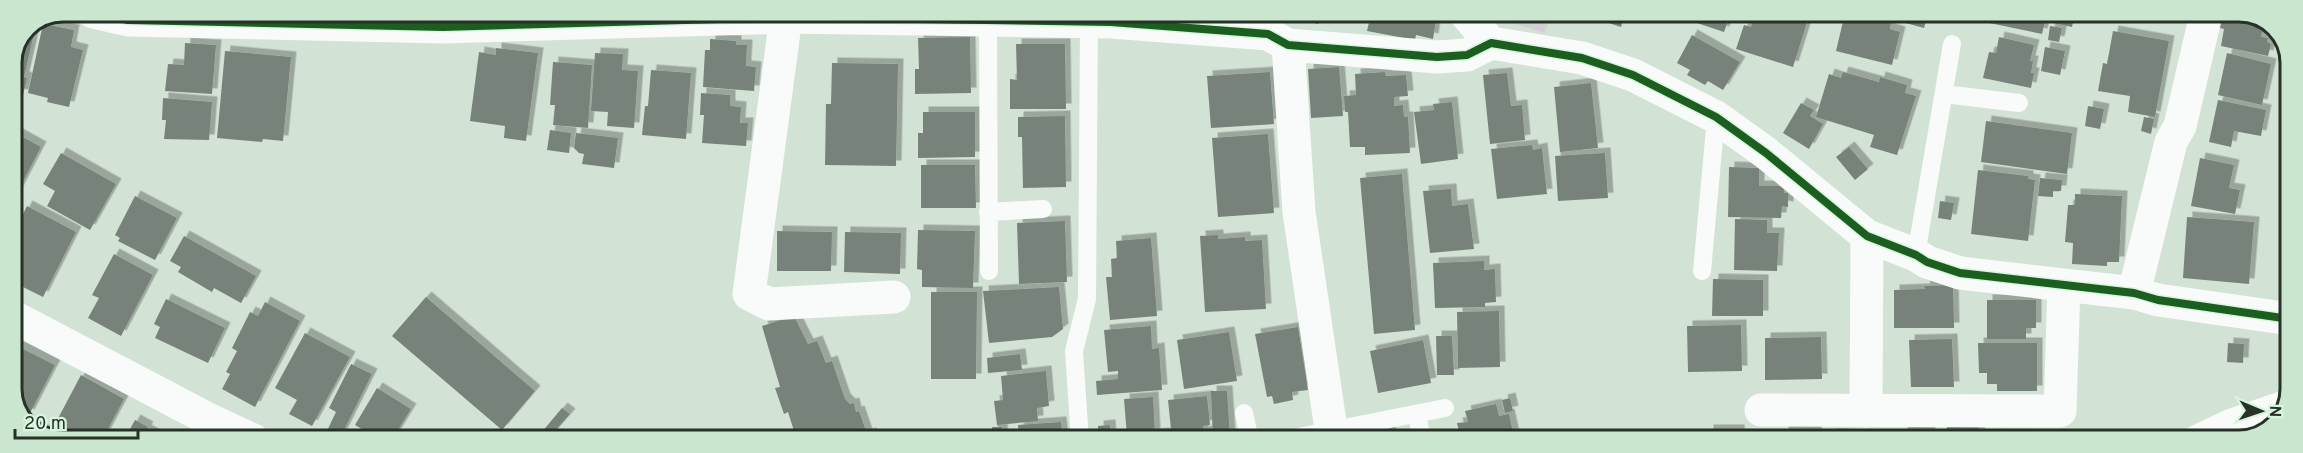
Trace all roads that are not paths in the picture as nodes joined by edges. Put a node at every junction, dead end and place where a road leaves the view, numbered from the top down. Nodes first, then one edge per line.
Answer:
1 (785, 22) edge
2 (988, 22) edge
3 (1105, 22) edge
4 (1138, 22) edge
5 (1473, 22) edge
6 (2204, 22) edge
7 (1491, 43) junction
8 (1952, 44) dead end
9 (1288, 45) junction
10 (1944, 94) junction
11 (2019, 103) dead end
12 (1716, 117) junction
13 (1043, 209) dead end
14 (988, 212) junction
15 (1867, 236) junction
16 (1916, 255) junction
17 (989, 271) dead end
18 (1702, 271) dead end
19 (2064, 285) junction
20 (2134, 293) junction
21 (894, 297) dead end
22 (2280, 318) edge
23 (23, 321) edge
24 (1445, 408) dead end
25 (1761, 410) dead end
26 (2275, 410) edge
27 (1866, 411) junction
28 (1244, 413) dead end
29 (1417, 414) junction
30 (1331, 429) junction
31 (207, 430) edge
32 (1079, 430) edge
33 (1248, 430) edge
34 (1327, 430) edge
35 (1420, 430) edge
36 (2221, 430) edge

1 - 21 street
2 - 14 lane
3 - 32 lane
4 - 9 street
5 - 7 street
6 - 20 street
7 - 9 street
7 - 12 street
8 - 10 lane
9 - 30 street
10 - 11 lane
10 - 16 lane
12 - 15 street
12 - 18 lane
13 - 14 lane
14 - 17 lane
15 - 16 street
15 - 27 street
16 - 19 street
19 - 20 street
19 - 27 street
20 - 22 street
23 - 31 street
24 - 29 lane
25 - 27 street
26 - 36 street
28 - 33 lane
29 - 30 lane
29 - 35 lane
30 - 34 lane

